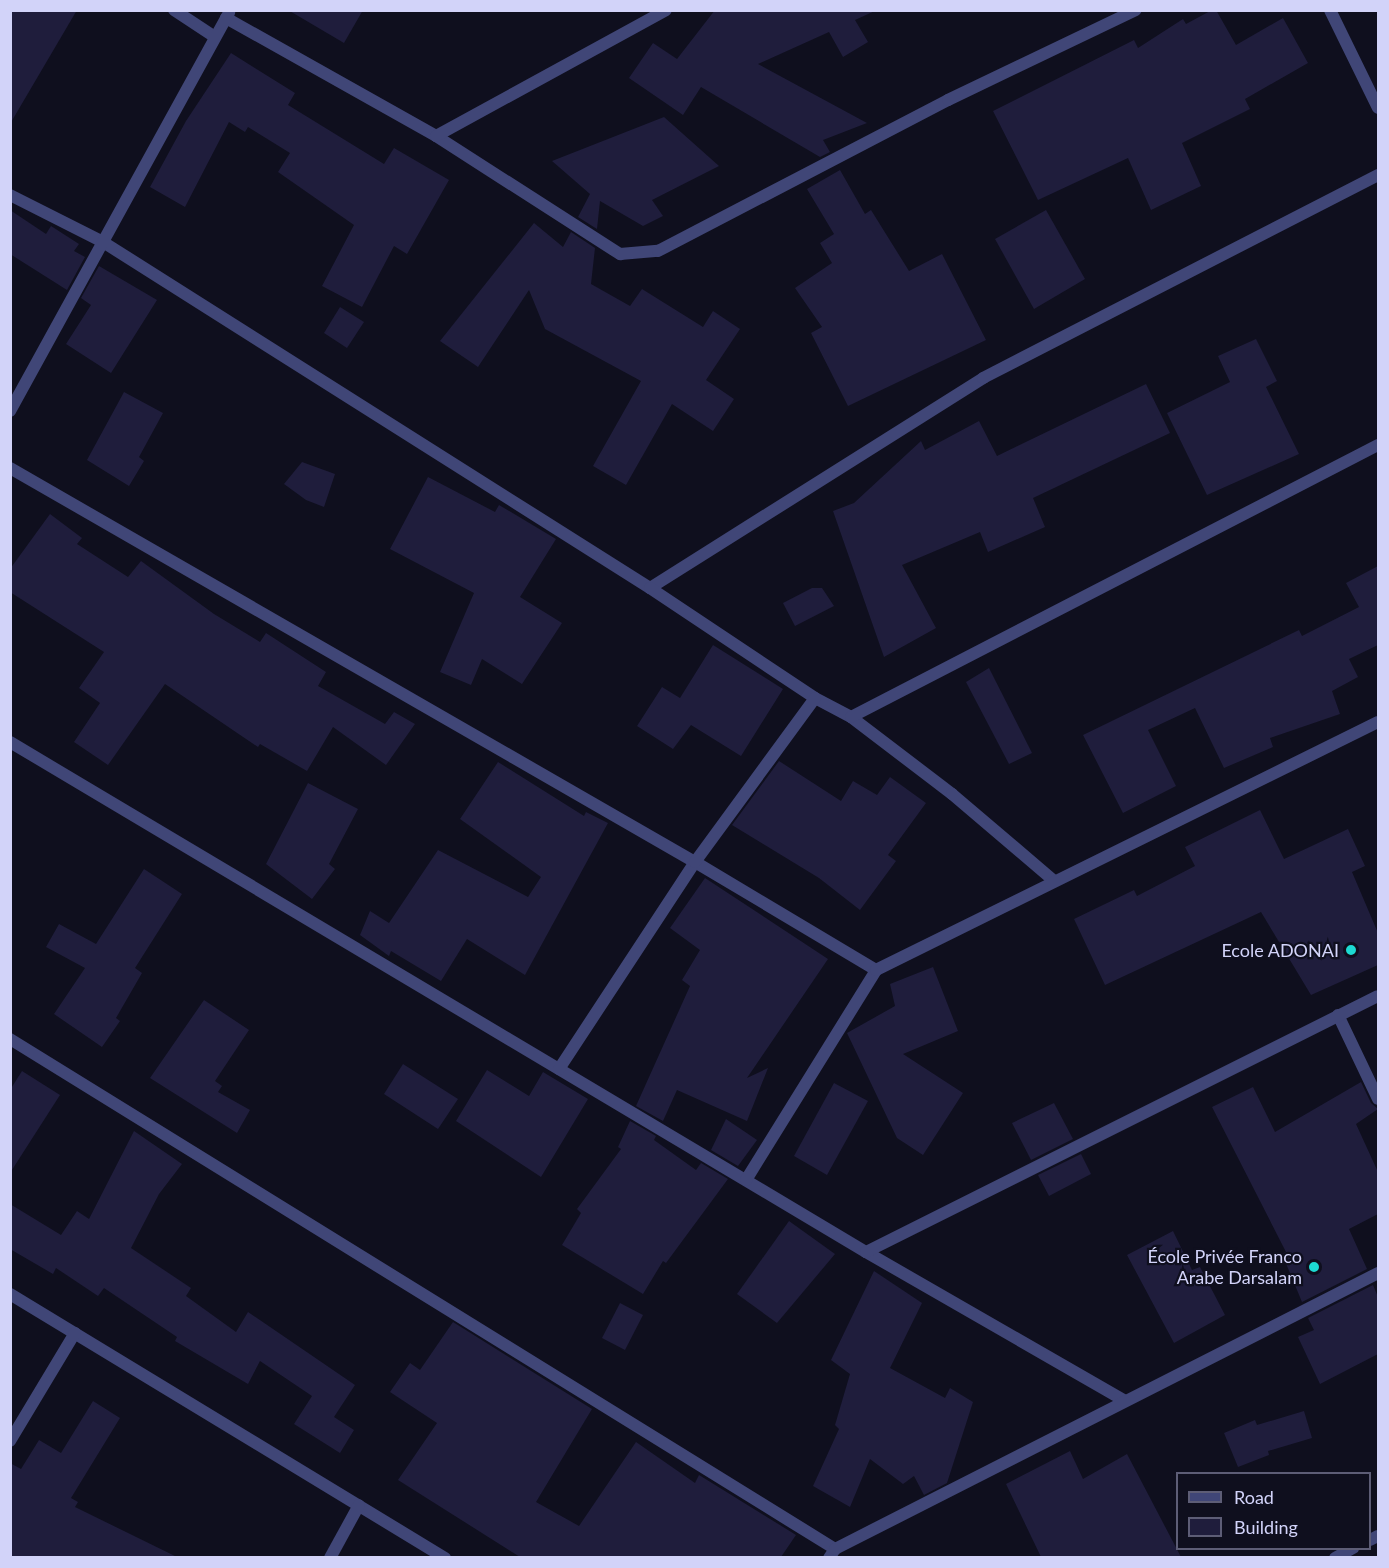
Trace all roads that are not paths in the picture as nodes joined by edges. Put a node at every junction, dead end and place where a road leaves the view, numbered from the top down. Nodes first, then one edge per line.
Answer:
1 (174, 10) edge
2 (666, 10) edge
3 (1136, 10) edge
4 (1330, 10) edge
5 (228, 14) edge
6 (215, 37) junction
7 (1378, 108) edge
8 (436, 136) junction
9 (1378, 175) edge
10 (10, 195) edge
11 (103, 242) junction
12 (10, 411) edge
13 (1378, 445) edge
14 (10, 468) edge
15 (650, 588) junction
16 (815, 698) junction
17 (851, 717) junction
18 (1378, 722) edge
19 (10, 742) edge
20 (695, 862) junction
21 (1053, 880) junction
22 (876, 970) junction
23 (1378, 996) edge
24 (1338, 1016) junction
25 (10, 1040) edge
26 (559, 1069) junction
27 (1378, 1099) edge
28 (746, 1180) junction
29 (866, 1252) junction
30 (1378, 1273) edge
31 (10, 1294) edge
32 (75, 1333) junction
33 (1125, 1401) junction
34 (10, 1441) edge
35 (359, 1506) junction
36 (1349, 1550) edge
37 (832, 1553) edge
38 (330, 1557) edge
39 (445, 1557) edge
40 (1335, 1557) edge

1 - 6 street
2 - 8 street
3 - 8 street
4 - 7 street
5 - 6 street
5 - 8 street
6 - 11 street
9 - 15 street
10 - 11 street
11 - 12 street
11 - 15 street
13 - 17 street
14 - 20 street
15 - 16 street
16 - 17 street
16 - 20 street
17 - 21 street
18 - 21 street
19 - 26 street
20 - 22 street
20 - 26 street
21 - 22 street
22 - 28 street
23 - 24 street
24 - 27 street
24 - 29 street
25 - 37 street
26 - 28 street
28 - 29 street
29 - 33 street
30 - 33 street
31 - 32 street
32 - 34 street
32 - 35 street
33 - 37 street
35 - 38 street
35 - 39 street
36 - 40 street

